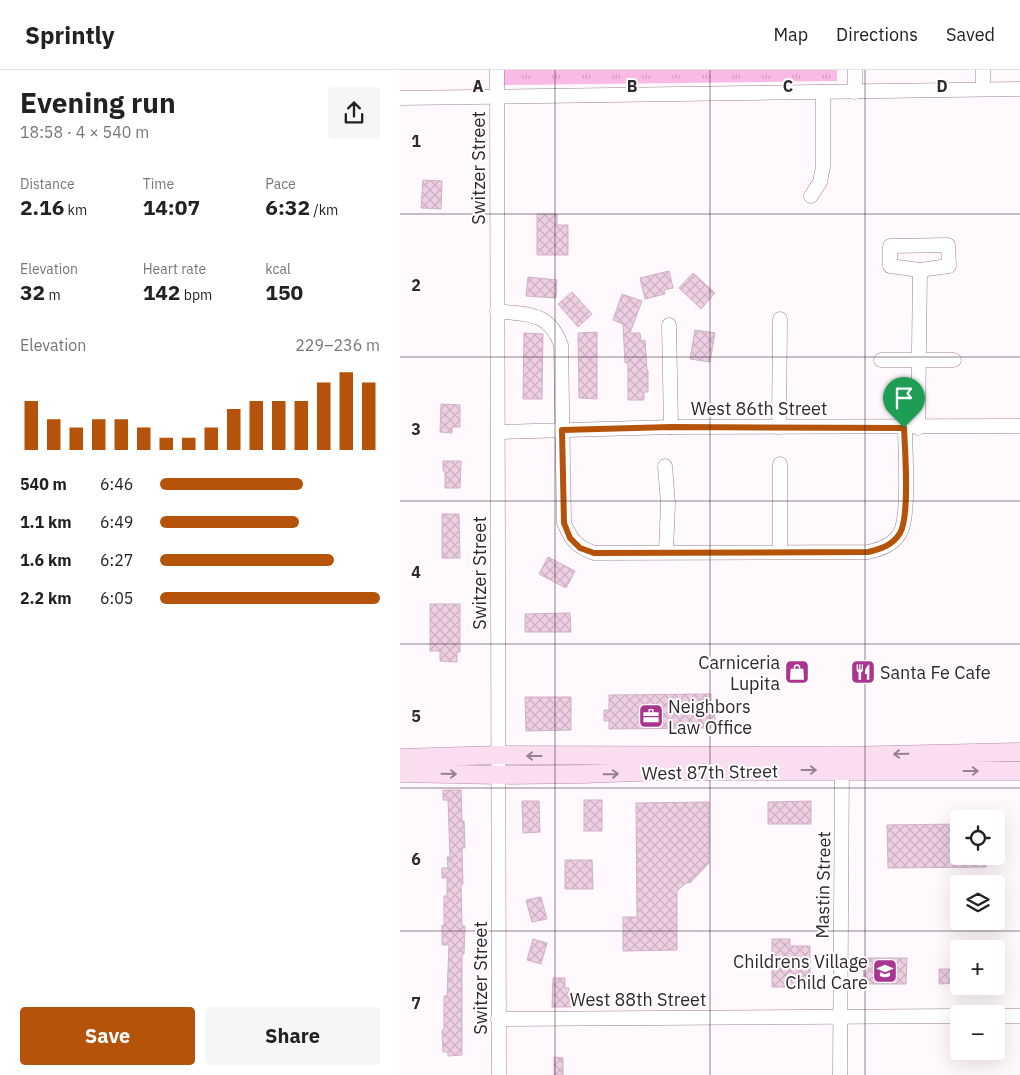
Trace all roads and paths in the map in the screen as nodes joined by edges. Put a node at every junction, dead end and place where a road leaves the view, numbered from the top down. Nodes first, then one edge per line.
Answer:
1 (497, 70) edge
2 (855, 70) edge
3 (983, 70) edge
4 (983, 89) junction
5 (1020, 89) edge
6 (823, 92) junction
7 (855, 92) junction
8 (496, 96) junction
9 (400, 98) edge
10 (811, 196) dead end
11 (920, 270) dead end
12 (497, 311) junction
13 (780, 318) dead end
14 (669, 325) dead end
15 (882, 360) dead end
16 (919, 360) junction
17 (954, 360) dead end
18 (1020, 426) edge
19 (671, 427) junction
20 (779, 427) junction
21 (911, 428) junction
22 (562, 430) junction
23 (498, 432) junction
24 (780, 464) dead end
25 (665, 466) dead end
26 (666, 552) junction
27 (780, 552) junction
28 (1020, 752) edge
29 (498, 755) junction
30 (400, 758) edge
31 (842, 763) junction
32 (1020, 771) edge
33 (400, 773) edge
34 (498, 774) junction
35 (840, 1016) junction
36 (950, 1016) edge
37 (1005, 1016) edge
38 (1020, 1016) edge
39 (498, 1019) junction
40 (499, 1075) edge
41 (840, 1075) edge

1 - 8 street, Switzer Street
2 - 7 street
3 - 4 street
4 - 5 street
4 - 7 street
6 - 7 street
6 - 8 street
6 - 10 street
8 - 9 street
8 - 12 street, Switzer Street
11 - 16 street
12 - 22 street
12 - 23 street, Switzer Street
13 - 20 street
14 - 19 street
15 - 16 street
16 - 17 street
16 - 21 street
18 - 21 street, West 86th Street
19 - 20 street, West 86th Street
19 - 22 street, West 86th Street
20 - 21 street, West 86th Street
21 - 27 street
22 - 23 street, West 86th Street
22 - 26 street
23 - 29 street, Switzer Street
24 - 27 street
25 - 26 street
26 - 27 street
28 -> 31 main road, West 87th Street
29 - 30 main road, West 87th Street
31 -> 29 main road, West 87th Street
29 - 34 street, Switzer Street
31 -> 32 main road, West 87th Street
34 -> 31 main road, West 87th Street
31 - 35 street, Mastin Street
33 -> 34 main road, West 87th Street
34 - 39 street, Switzer Street
35 - 36 street, West 88th Street
35 - 39 street, West 88th Street
35 - 41 street, Mastin Street
37 - 38 street
39 - 40 street, Switzer Street

